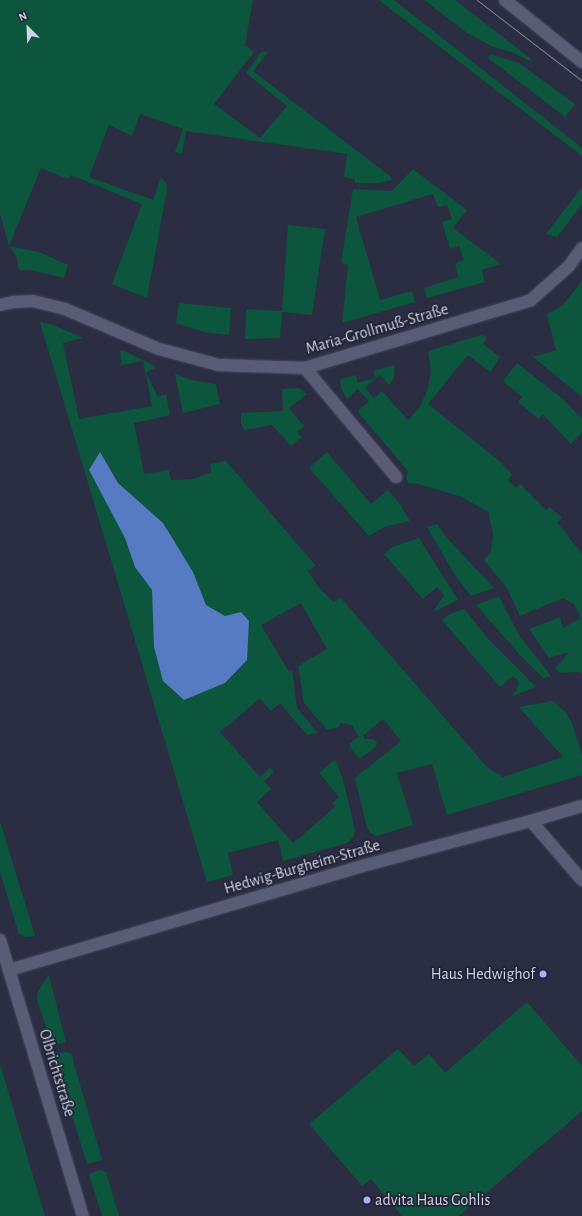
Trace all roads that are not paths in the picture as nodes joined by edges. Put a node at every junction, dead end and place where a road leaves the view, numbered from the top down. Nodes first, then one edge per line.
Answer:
1 (505, 0) edge
2 (582, 62) edge
3 (582, 248) edge
4 (0, 305) edge
5 (305, 368) junction
6 (396, 477) dead end
7 (582, 806) edge
8 (531, 822) junction
9 (582, 880) edge
10 (0, 940) edge
11 (2, 952) edge
12 (9, 970) junction
13 (83, 1216) edge

1 - 2 street
3 - 5 street, Maria-Grollmuß-Straße
4 - 5 street, Maria-Grollmuß-Straße
5 - 6 street
7 - 8 street, Hedwig-Burgheim-Straße
8 - 9 street
8 - 12 street, Hedwig-Burgheim-Straße
10 - 11 street, Olbrichtstraße
11 - 12 street, Olbrichtstraße
12 - 13 street, Olbrichtstraße

